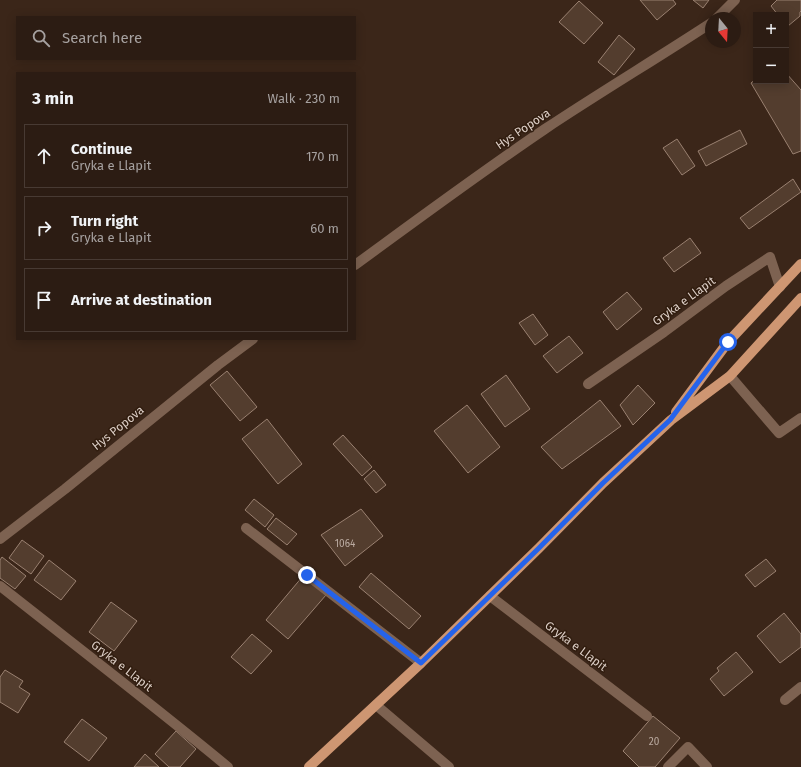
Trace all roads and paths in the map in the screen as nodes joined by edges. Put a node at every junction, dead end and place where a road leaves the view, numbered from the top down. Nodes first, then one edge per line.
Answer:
1 (735, 0) edge
2 (723, 12) edge
3 (705, 28) edge
4 (356, 264) edge
5 (801, 264) edge
6 (780, 287) junction
7 (801, 298) edge
8 (252, 340) edge
9 (730, 376) junction
10 (588, 384) dead end
11 (801, 418) edge
12 (670, 420) junction
13 (246, 528) dead end
14 (0, 538) edge
15 (0, 586) edge
16 (490, 596) junction
17 (421, 663) junction
18 (801, 687) edge
19 (788, 698) dead end
20 (376, 705) junction
21 (647, 716) dead end
22 (228, 767) edge
23 (309, 767) edge
24 (449, 767) edge
25 (668, 767) edge
26 (707, 767) edge

1 - 2 street
3 - 4 street, Hys Popova
5 - 6 main road
6 - 10 street, Gryka e Llapit
6 - 12 main road
7 - 9 main road
8 - 14 street, Hys Popova
9 - 11 street
9 - 12 main road
12 - 16 main road
13 - 17 street
15 - 22 street, Gryka e Llapit
16 - 17 main road
16 - 21 street, Gryka e Llapit
17 - 20 main road
18 - 19 street
20 - 23 main road
20 - 24 street
25 - 26 street

